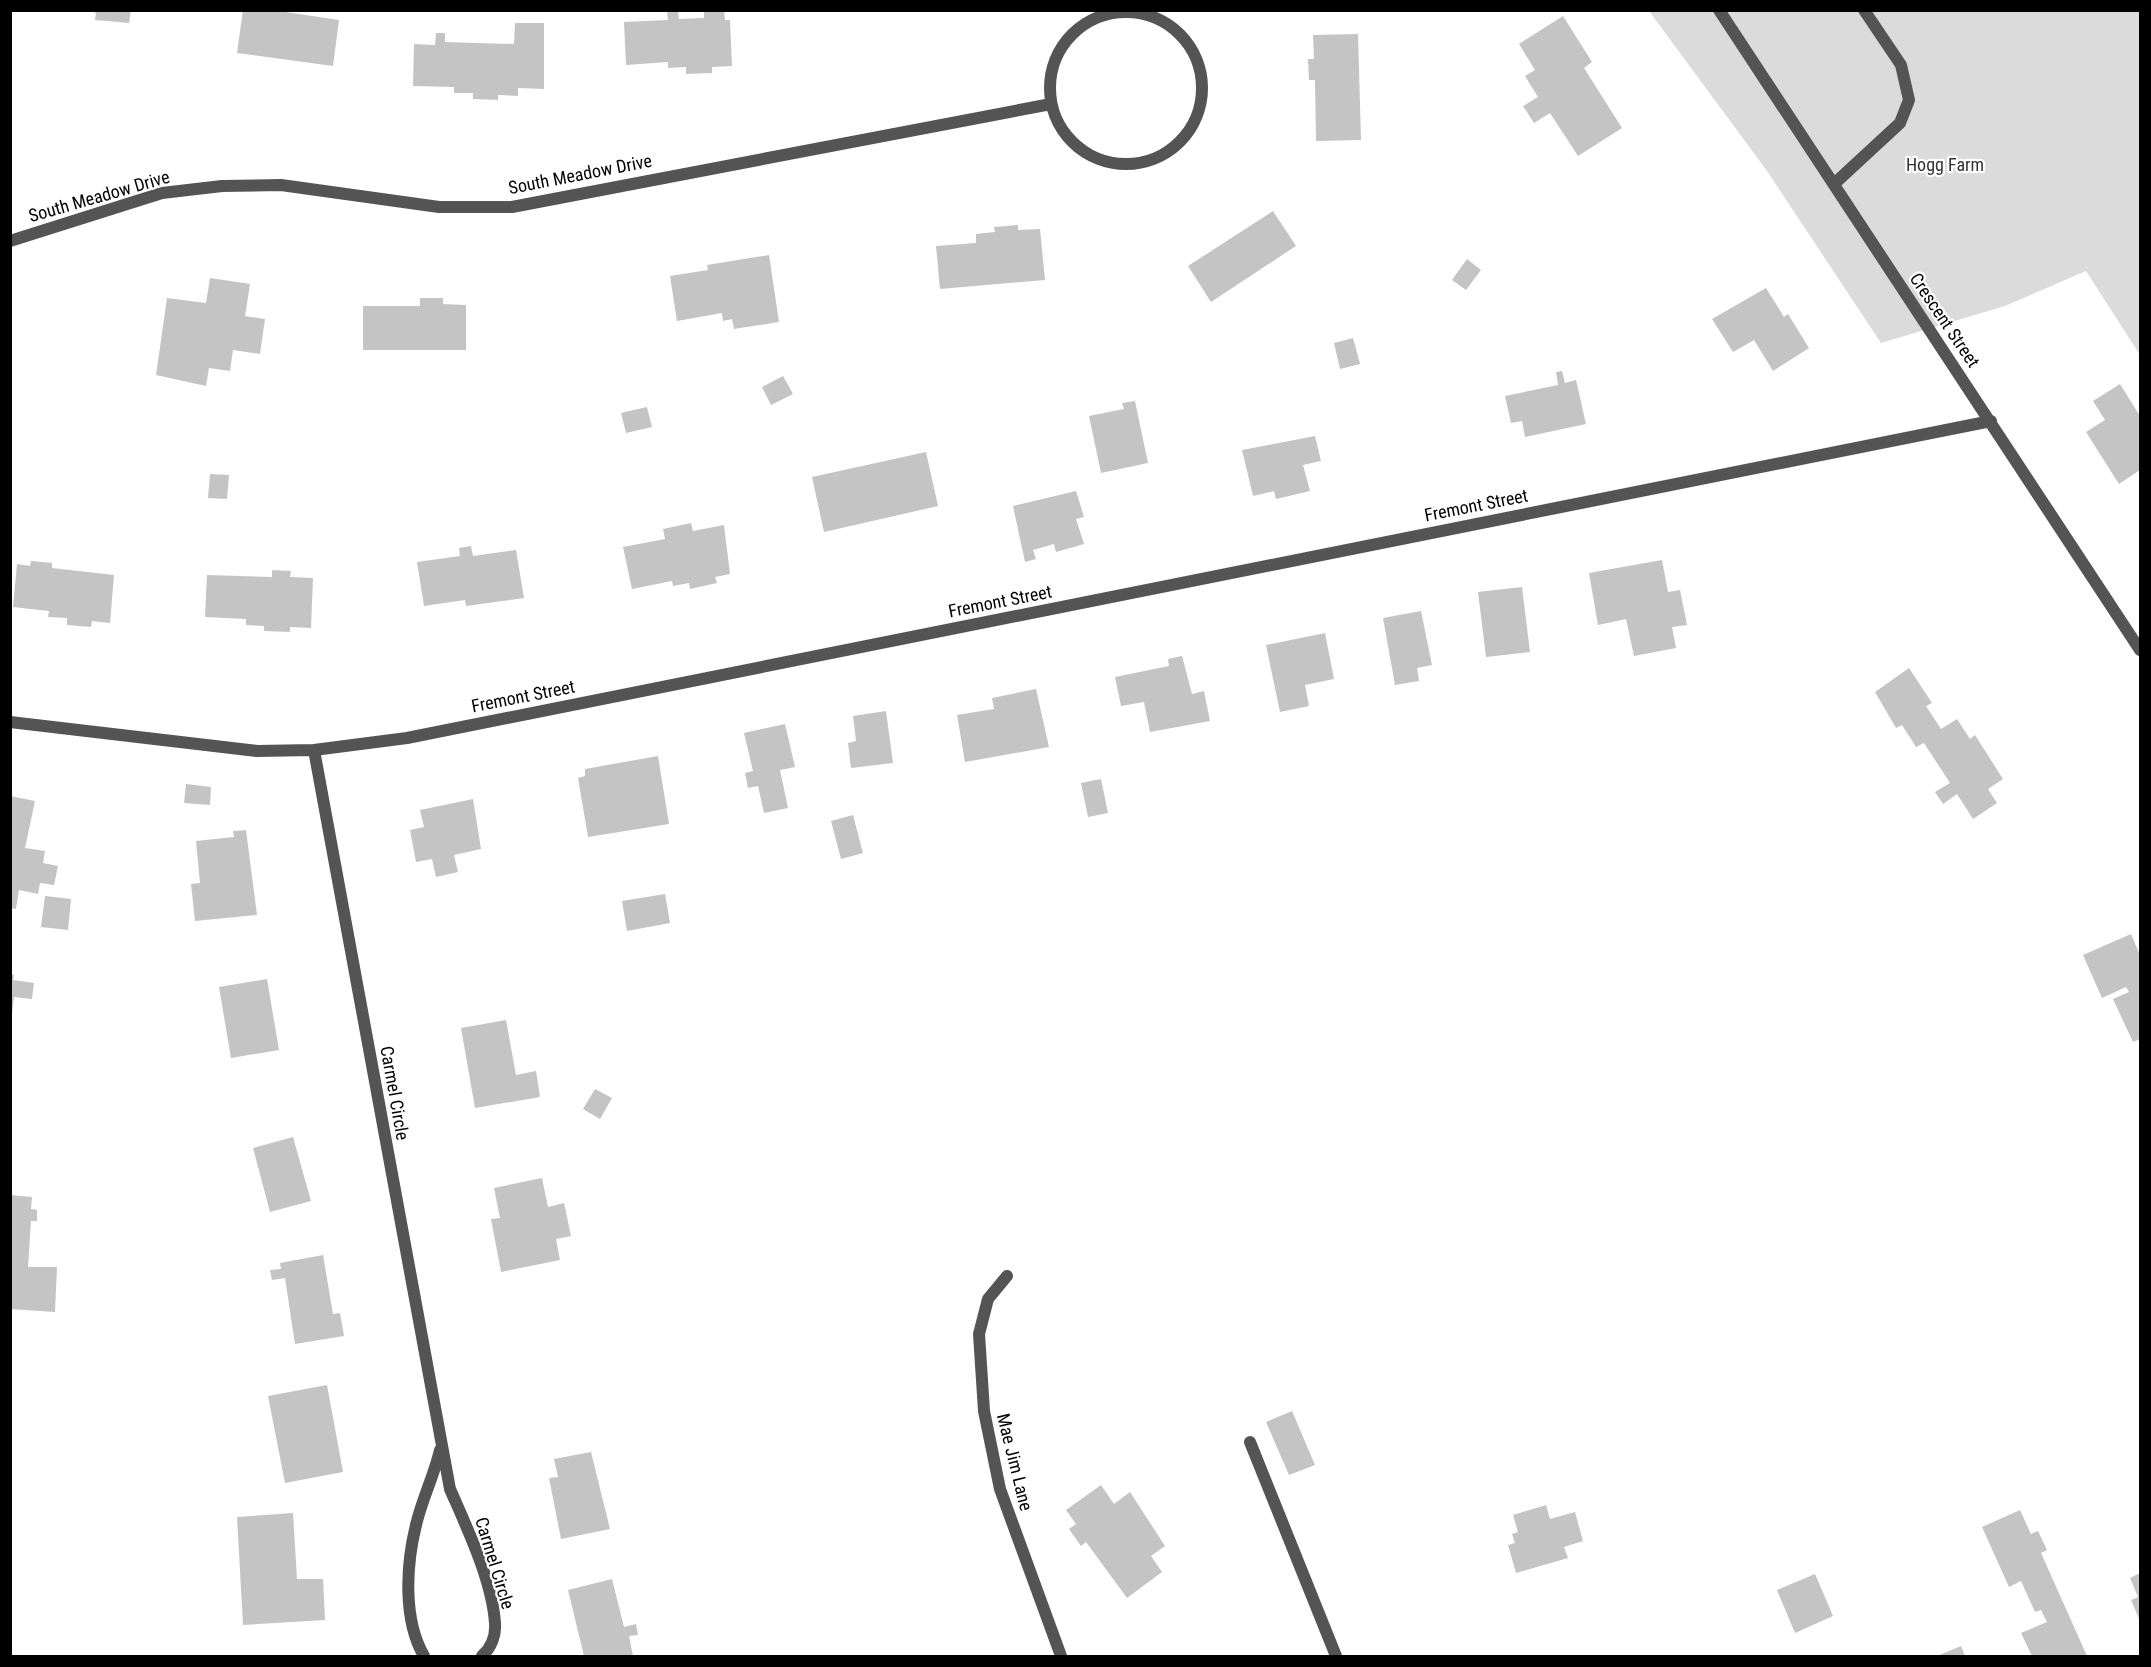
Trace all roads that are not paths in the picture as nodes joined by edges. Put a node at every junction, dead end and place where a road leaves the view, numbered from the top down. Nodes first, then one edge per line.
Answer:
1 (1719, 10) edge
2 (1864, 10) edge
3 (1051, 104) junction
4 (1834, 184) junction
5 (10, 241) edge
6 (1991, 421) junction
7 (2140, 650) edge
8 (10, 722) edge
9 (314, 750) junction
10 (1007, 1276) dead end
11 (1250, 1442) dead end
12 (442, 1443) junction
13 (424, 1656) edge
14 (482, 1656) edge
15 (1061, 1656) edge
16 (1336, 1656) edge

1 - 4 street, Crescent Street
2 - 4 street
3 - 3 street
3 - 5 street, South Meadow Drive
4 - 6 street, Crescent Street
6 - 7 street, Crescent Street
6 - 9 street, Fremont Street
8 - 9 street, Fremont Street
9 - 12 street, Carmel Circle
10 - 15 street, Mae Jim Lane
11 - 16 street
12 - 13 street, Carmel Circle
12 - 14 street, Carmel Circle

